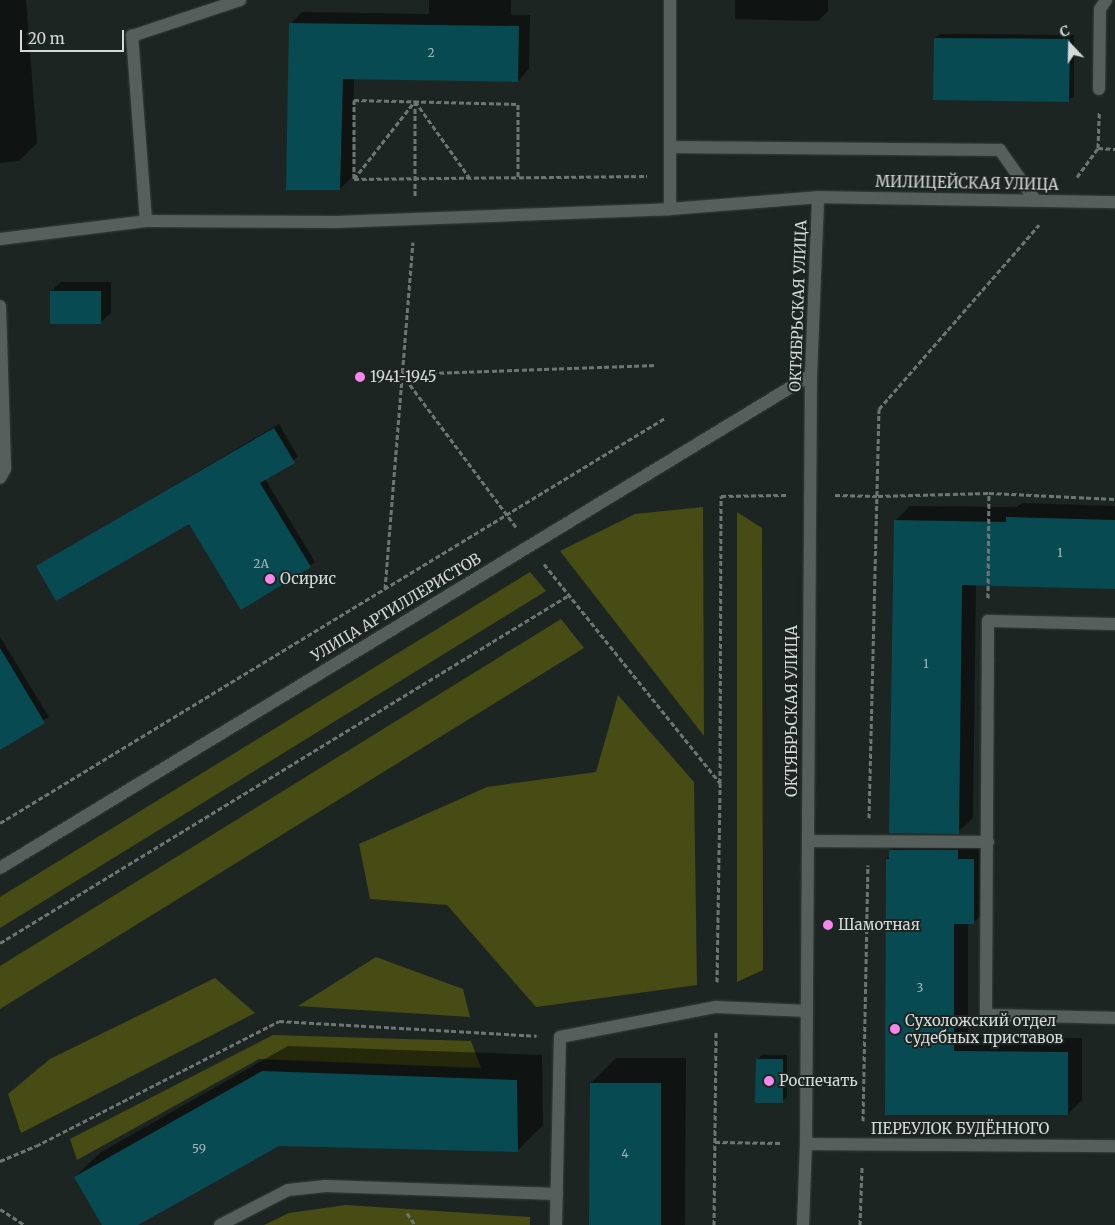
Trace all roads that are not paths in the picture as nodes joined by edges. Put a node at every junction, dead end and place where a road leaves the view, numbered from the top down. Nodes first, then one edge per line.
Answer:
1 (240, 0) edge
2 (670, 0) edge
3 (1106, 0) edge
4 (1099, 89) road end
5 (670, 146) junction
6 (818, 197) junction
7 (1035, 200) junction
8 (1115, 202) edge
9 (670, 209) junction
10 (146, 221) junction
11 (0, 239) edge
12 (0, 306) edge
13 (811, 375) junction
14 (0, 478) edge
15 (1115, 624) edge
16 (808, 841) junction
17 (988, 842) junction
18 (0, 868) edge
19 (807, 1011) junction
20 (1115, 1018) edge
21 (806, 1144) junction
22 (1115, 1146) edge
23 (556, 1194) junction
24 (220, 1225) edge
25 (556, 1225) edge
26 (803, 1225) edge

1 - 10 street
2 - 5 street
3 - 4 street
5 - 7 street
5 - 9 street
6 - 7 street, МИЛИЦЕЙСКАЯ УЛИЦА
6 - 9 street, МИЛИЦЕЙСКАЯ УЛИЦА
6 - 13 street, ОКТЯБРЬСКАЯ УЛИЦА
7 - 8 street, МИЛИЦЕЙСКАЯ УЛИЦА
9 - 10 street, МИЛИЦЕЙСКАЯ УЛИЦА
10 - 11 street, МИЛИЦЕЙСКАЯ УЛИЦА
12 - 14 street
13 - 16 street, ОКТЯБРЬСКАЯ УЛИЦА
13 - 18 street, УЛИЦА АРТИЛЛЕРИСТОВ
15 - 17 street
16 - 17 street
16 - 19 street, ОКТЯБРЬСКАЯ УЛИЦА
17 - 20 street
19 - 21 street, ОКТЯБРЬСКАЯ УЛИЦА
19 - 23 street
21 - 22 street, ПЕРЕУЛОК БУДЁННОГО
21 - 26 street, ОКТЯБРЬСКАЯ УЛИЦА
23 - 24 street
23 - 25 street

